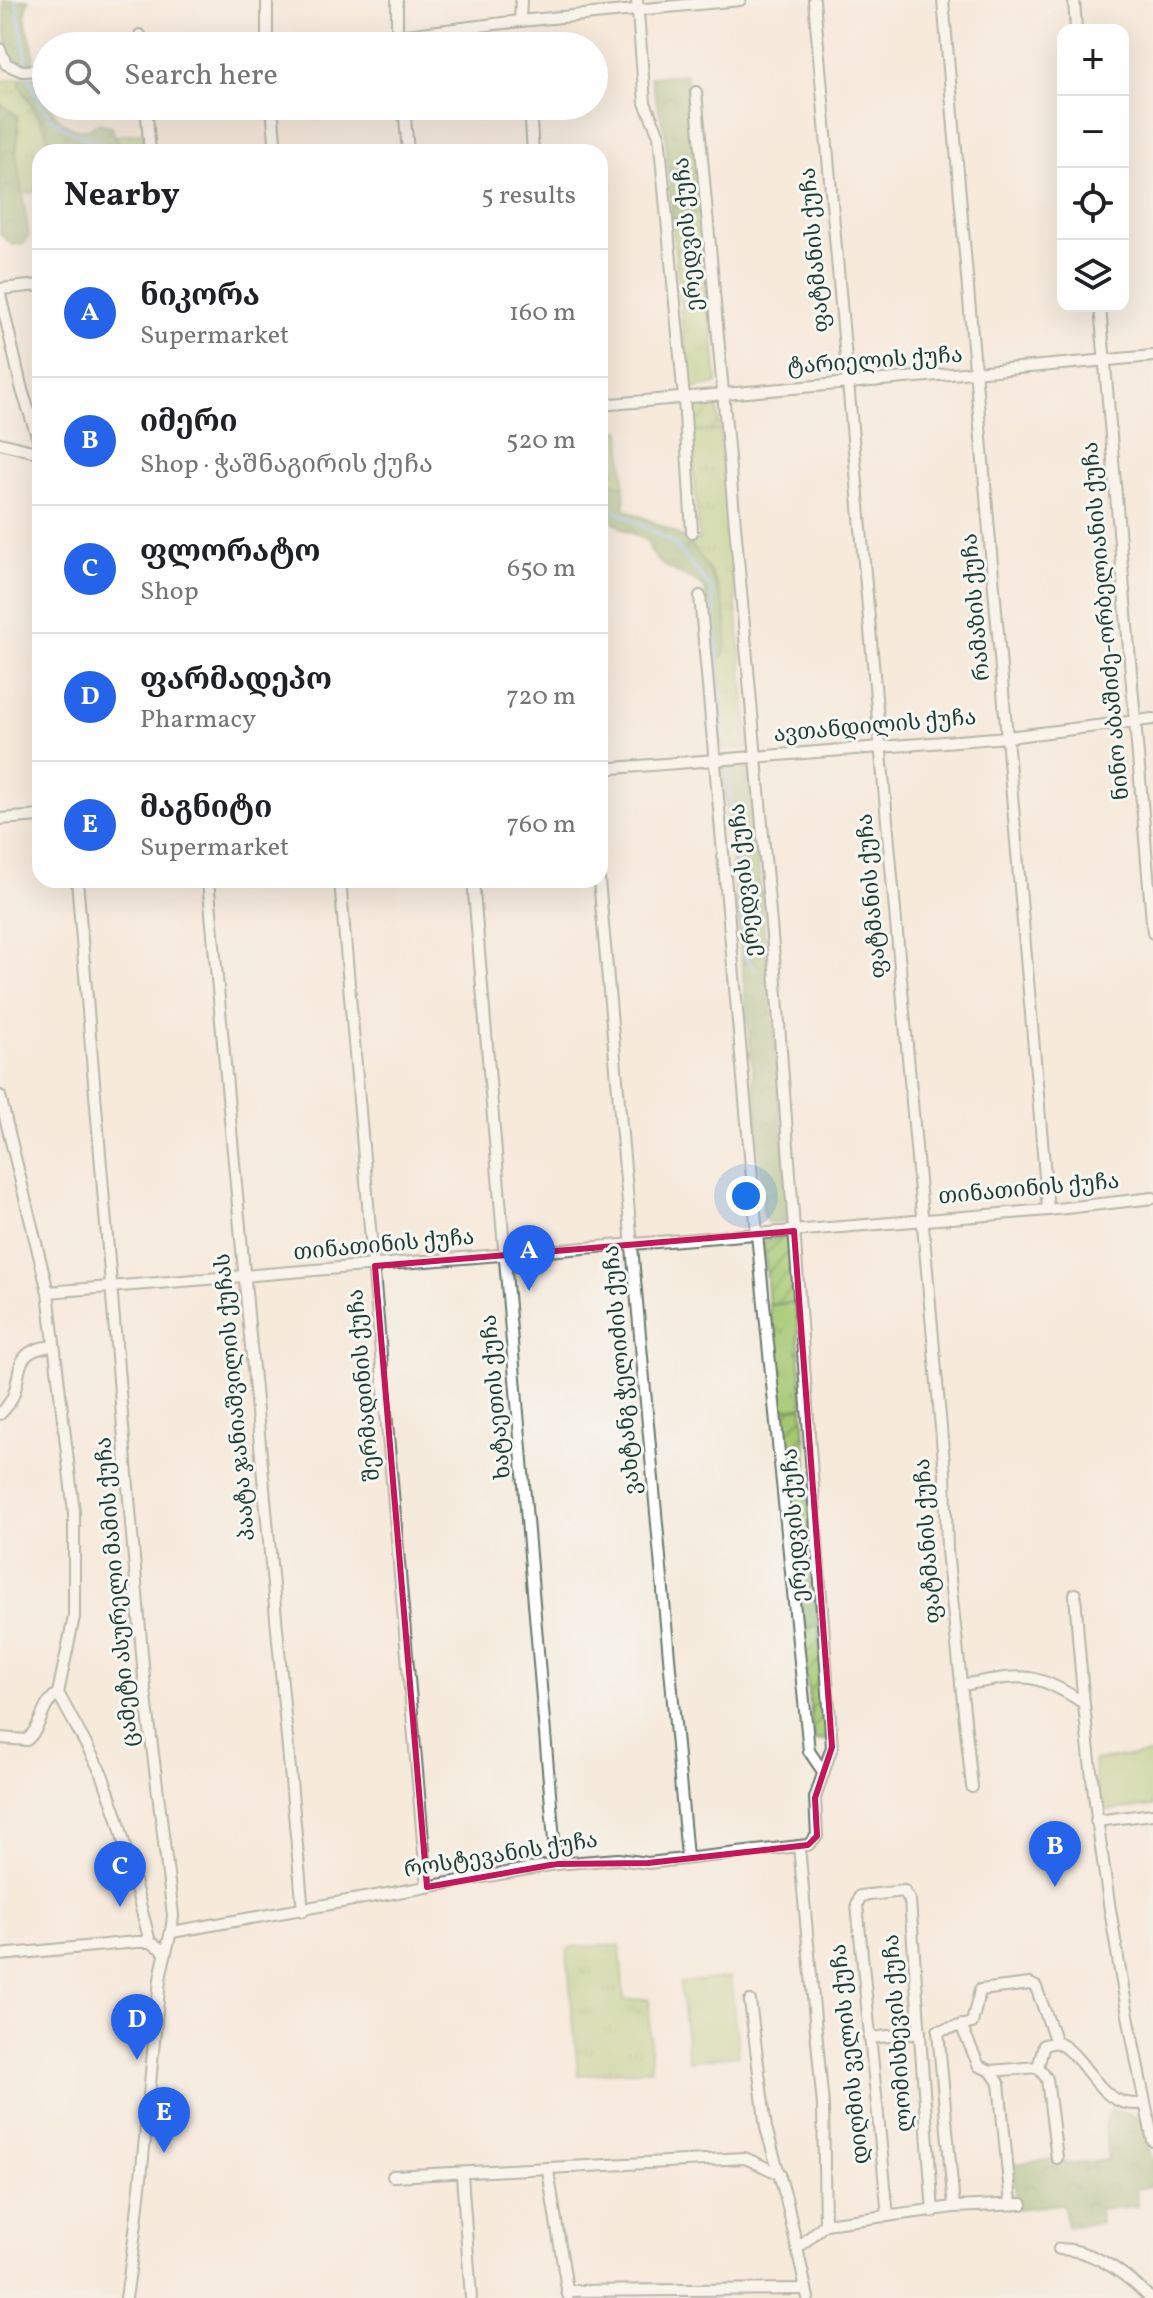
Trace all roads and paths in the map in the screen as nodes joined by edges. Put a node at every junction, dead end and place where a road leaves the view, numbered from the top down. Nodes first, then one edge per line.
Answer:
1 (267, 0) edge
2 (397, 0) edge
3 (521, 0) edge
4 (740, 0) edge
5 (814, 0) edge
6 (943, 0) edge
7 (1074, 0) edge
8 (637, 5) edge
9 (520, 21) junction
10 (1076, 24) edge
11 (267, 32) edge
12 (397, 32) edge
13 (456, 32) edge
14 (0, 49) edge
15 (3, 66) edge
16 (32, 70) edge
17 (696, 92) dead end
18 (147, 120) edge
19 (273, 120) edge
20 (405, 120) edge
21 (531, 120) edge
22 (149, 144) edge
23 (275, 144) edge
24 (407, 144) edge
25 (532, 144) edge
26 (32, 286) edge
27 (0, 291) edge
28 (1101, 312) edge
29 (1153, 356) edge
30 (1105, 359) junction
31 (977, 374) junction
32 (848, 382) junction
33 (724, 395) junction
34 (684, 398) junction
35 (608, 404) edge
36 (32, 421) edge
37 (0, 443) edge
38 (32, 451) edge
39 (692, 532) dead end
40 (700, 596) dead end
41 (1153, 719) edge
42 (1136, 721) junction
43 (1008, 737) junction
44 (879, 746) junction
45 (754, 757) junction
46 (717, 759) junction
47 (608, 768) edge
48 (32, 817) edge
49 (0, 819) edge
50 (78, 888) edge
51 (209, 888) edge
52 (341, 888) edge
53 (474, 888) edge
54 (600, 888) edge
55 (1153, 933) edge
56 (0, 1096) edge
57 (3, 1123) edge
58 (1153, 1198) edge
59 (1048, 1210) junction
60 (923, 1220) junction
61 (794, 1231) junction
62 (757, 1234) junction
63 (632, 1245) junction
64 (505, 1255) junction
65 (375, 1266) junction
66 (245, 1277) junction
67 (112, 1288) junction
68 (48, 1292) junction
69 (53, 1346) junction
70 (0, 1414) edge
71 (1075, 1594) dead end
72 (961, 1685) junction
73 (58, 1693) junction
74 (1082, 1702) junction
75 (0, 1738) edge
76 (824, 1773) junction
77 (972, 1787) dead end
78 (1153, 1817) edge
79 (1096, 1821) junction
80 (799, 1846) junction
81 (687, 1857) junction
82 (556, 1864) junction
83 (427, 1887) junction
84 (867, 1894) joint
85 (303, 1911) junction
86 (172, 1932) junction
87 (150, 1942) junction
88 (166, 1952) junction
89 (0, 1955) edge
90 (750, 2001) dead end
91 (961, 2025) junction
92 (919, 2028) junction
93 (938, 2031) junction
94 (869, 2038) junction
95 (1056, 2042) junction
96 (1038, 2067) junction
97 (991, 2071) junction
98 (1145, 2103) junction
99 (1153, 2141) edge
100 (1057, 2158) dead end
101 (548, 2171) junction
102 (780, 2174) junction
103 (462, 2175) junction
104 (393, 2176) dead end
105 (954, 2207) junction
106 (933, 2212) junction
107 (888, 2216) junction
108 (825, 2224) junction
109 (798, 2248) junction
110 (1059, 2249) dead end
111 (807, 2294) edge
112 (568, 2295) edge
113 (126, 2298) edge
114 (471, 2298) edge
115 (1150, 2298) edge

1 - 11 street
2 - 12 street
3 - 9 street
4 - 8 street
5 - 32 street, ფატმანის ქუჩა
6 - 31 street, რამაზის ქუჩა
7 - 10 street
8 - 9 street
8 - 34 street, ერედვის ქუჩა
9 - 13 street
14 - 15 street
15 - 16 street
17 - 33 street, ერედვის ქუჩა
18 - 22 street
19 - 23 street
20 - 24 street
21 - 25 street
26 - 27 street
27 - 36 street
28 - 30 street, ნინო აბაშიძე-ორბელიანის ქუჩა
29 - 30 street, ტარიელის ქუჩა
30 - 31 street, ტარიელის ქუჩა
30 - 42 street, ნინო აბაშიძე-ორბელიანის ქუჩა
31 - 32 street, ტარიელის ქუჩა
31 - 43 street, რამაზის ქუჩა
32 - 33 street, ტარიელის ქუჩა
32 - 44 street, ფატმანის ქუჩა
33 - 34 street, ტარიელის ქუჩა
33 - 45 street, ერედვის ქუჩა
34 - 35 street, ტარიელის ქუჩა
34 - 39 street, ერედვის ქუჩა
37 - 38 street
40 - 46 street, ერედვის ქუჩა
41 - 42 street, ავთანდილის ქუჩა
42 - 43 street, ავთანდილის ქუჩა
42 - 55 street, ნინო აბაშიძე-ორბელიანის ქუჩა
43 - 44 street, ავთანდილის ქუჩა
43 - 59 street, რამაზის ქუჩა
44 - 45 street, ავთანდილის ქუჩა
44 - 60 street, ფატმანის ქუჩა
45 - 46 street, ავთანდილის ქუჩა
45 - 61 street, ერედვის ქუჩა
46 - 47 street, ავთანდილის ქუჩა
46 - 62 street, ერედვის ქუჩა
48 - 49 street
50 - 67 street, ცამეტი ასურელი მამის ქუჩა
51 - 66 street, პაატა ჯანიაშვილის ქუჩას
52 - 65 street, შერმადინის ქუჩა
53 - 64 street, ხატაეთის ქუჩა
54 - 63 street, ვახტანგ ჭელიძის ქუჩა
56 - 57 street
57 - 68 street
58 - 59 street, თინათინის ქუჩა
59 - 60 street, თინათინის ქუჩა
60 - 61 street, თინათინის ქუჩა
60 - 72 street, ფატმანის ქუჩა
61 - 62 street, თინათინის ქუჩა
61 - 76 street, ერედვის ქუჩა
62 - 63 street, თინათინის ქუჩა
62 - 76 street, ერედვის ქუჩა
63 - 64 street, თინათინის ქუჩა
63 - 81 street, ვახტანგ ჭელიძის ქუჩა
64 - 65 street, თინათინის ქუჩა
64 - 82 street, ხატაეთის ქუჩა
65 - 66 street, თინათინის ქუჩა
65 - 83 street, შერმადინის ქუჩა
66 - 67 street, თინათინის ქუჩა
66 - 85 street, პაატა ჯანიაშვილის ქუჩას
67 - 68 street, თინათინის ქუჩა
67 - 86 street, ცამეტი ასურელი მამის ქუჩა
68 - 69 street
69 - 70 street
69 - 73 street
71 - 74 street
72 - 74 street
72 - 77 street, ფატმანის ქუჩა
73 - 75 street
73 - 87 street
74 - 79 street
76 - 80 street
78 - 79 street
79 - 98 street
80 - 81 street, როსტევანის ქუჩა
80 - 108 street
81 - 82 street, როსტევანის ქუჩა
82 - 83 street, როსტევანის ქუჩა
83 - 85 street, როსტევანის ქუჩა
84 - 92 street, ლომისხევის ქუჩა
84 - 94 street, დიღმის ველის ქუჩა
85 - 86 street, როსტევანის ქუჩა
86 - 88 street, ცამეტი ასურელი მამის ქუჩა
87 - 88 street
87 - 89 street
88 - 113 street, ცამეტი ასურელი მამის ქუჩა
90 - 102 street
91 - 93 street
91 - 95 street
91 - 97 street
92 - 93 street
92 - 94 street
92 - 106 street, ლომისხევის ქუჩა
93 - 105 street
94 - 107 street, დიღმის ველის ქუჩა
95 - 96 street
95 - 98 street
96 - 97 street
96 - 100 street
97 - 105 street
98 - 99 street
101 - 102 street
101 - 103 street
101 - 112 street
102 - 109 street
103 - 104 street
103 - 114 street
105 - 106 street
106 - 107 street
107 - 108 street
108 - 109 street
109 - 111 street
110 - 115 street
111 - 112 street

